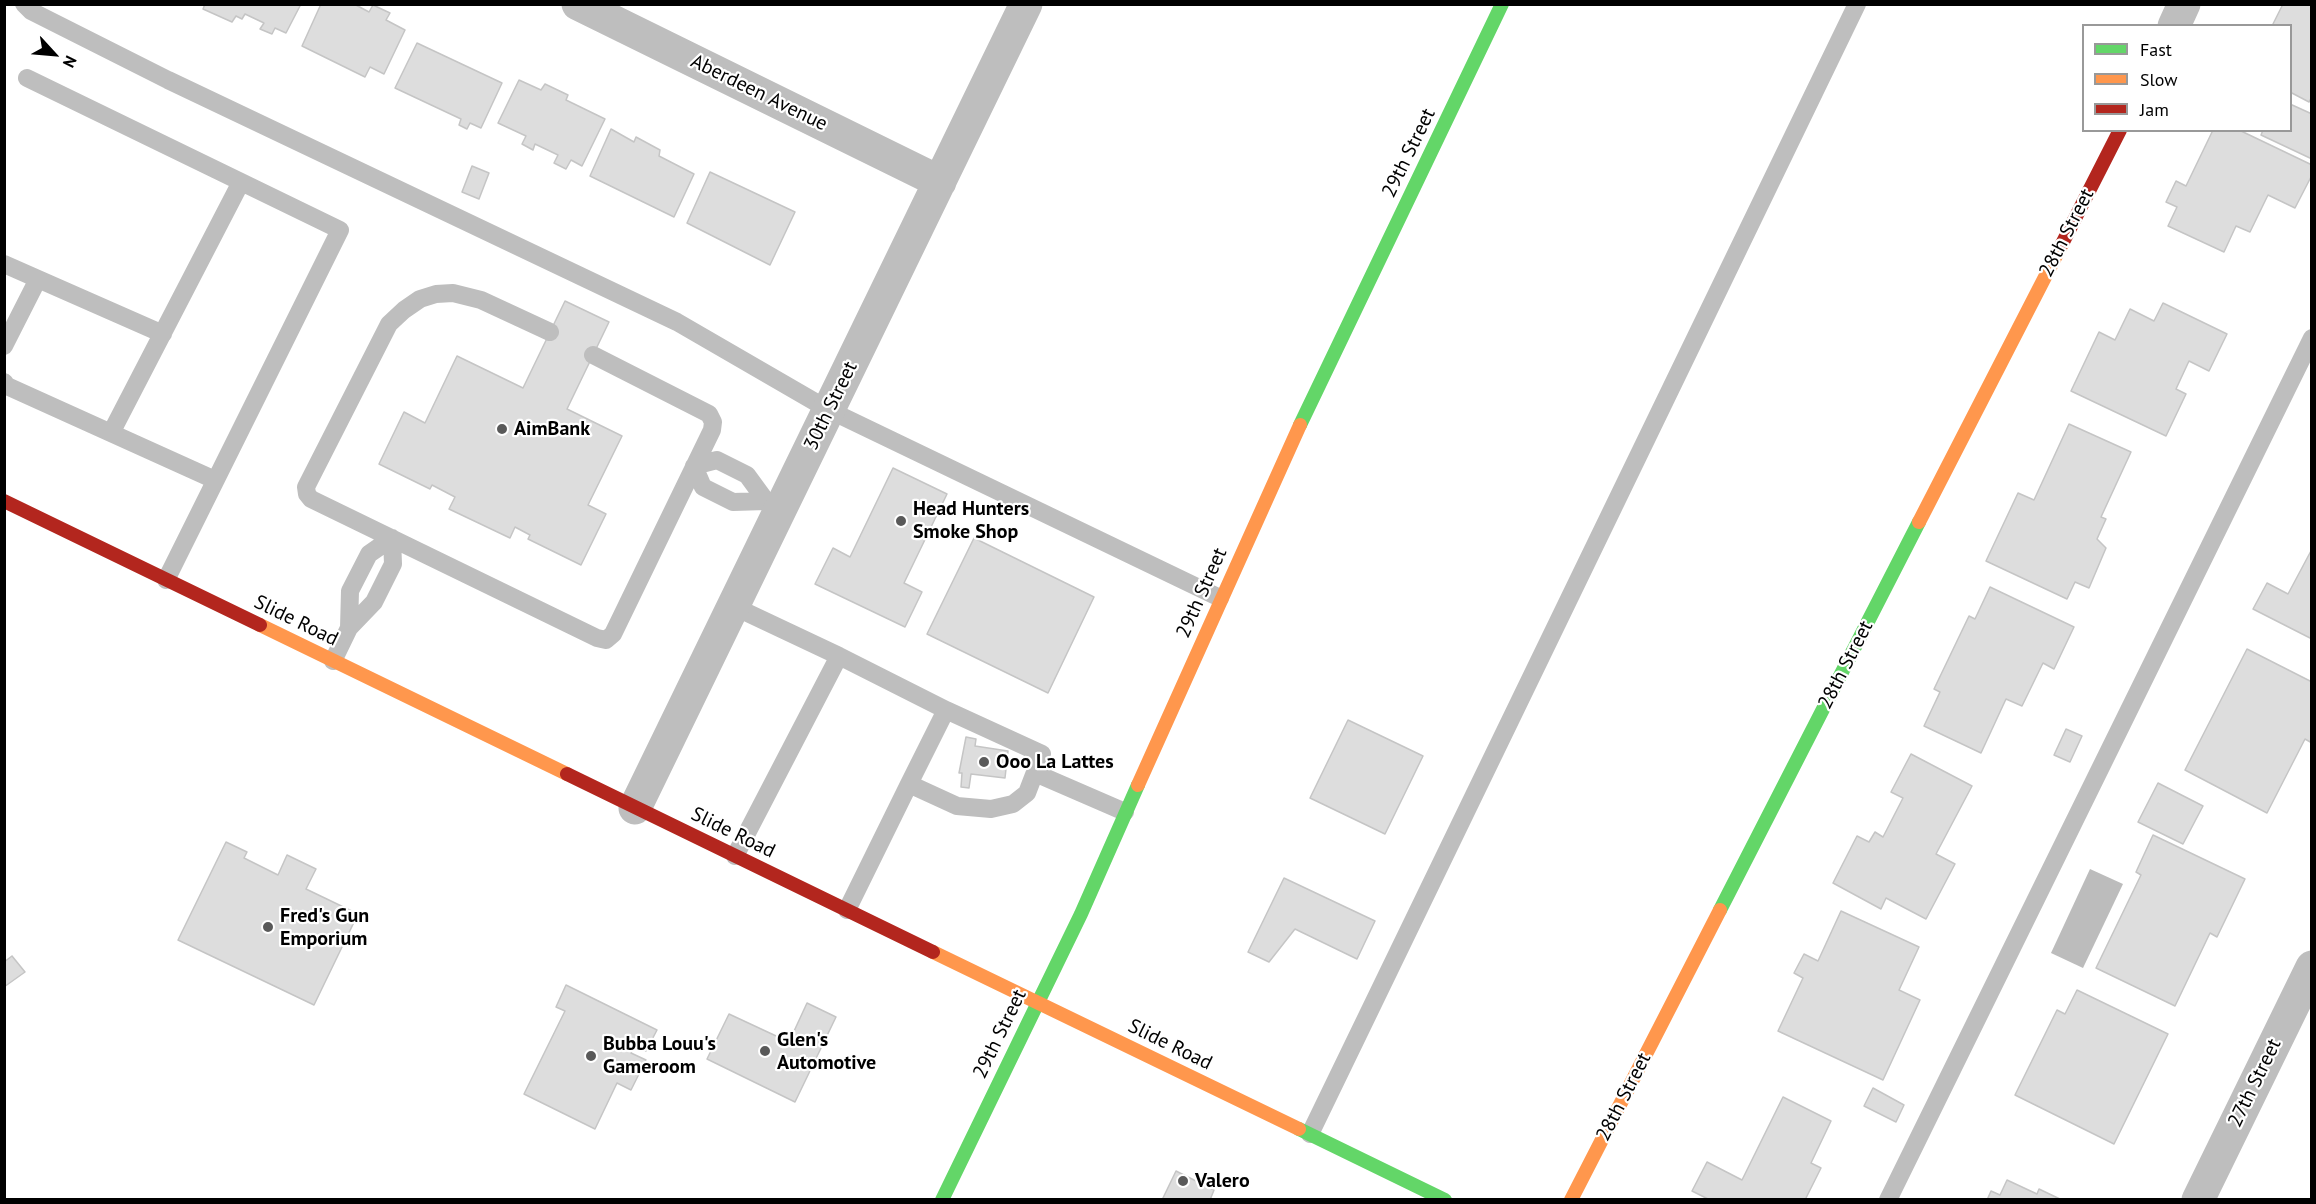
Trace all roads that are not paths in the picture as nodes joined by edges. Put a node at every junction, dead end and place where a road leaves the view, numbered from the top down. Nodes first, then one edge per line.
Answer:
1 (24, 4) edge
2 (578, 4) edge
3 (1026, 4) edge
4 (1502, 4) edge
5 (1857, 4) edge
6 (2184, 4) edge
7 (2175, 24) edge
8 (27, 78) dead end
9 (2119, 132) edge
10 (241, 182) junction
11 (940, 182) junction
12 (4, 264) edge
13 (38, 279) junction
14 (550, 332) dead end
15 (163, 334) junction
16 (2312, 338) edge
17 (4, 346) edge
18 (593, 355) dead end
19 (4, 382) edge
20 (829, 410) junction
21 (111, 433) junction
22 (694, 466) junction
23 (215, 480) junction
24 (4, 501) edge
25 (773, 505) junction
26 (392, 538) junction
27 (166, 580) junction
28 (1220, 598) junction
29 (733, 606) junction
30 (349, 628) junction
31 (839, 656) junction
32 (333, 661) junction
33 (946, 710) junction
34 (1035, 773) junction
35 (909, 784) junction
36 (635, 808) junction
37 (1125, 812) junction
38 (735, 856) junction
39 (848, 910) junction
40 (2312, 967) edge
41 (1038, 1002) junction
42 (1310, 1134) junction
43 (942, 1200) edge
44 (1445, 1200) edge
45 (1571, 1200) edge
46 (1888, 1200) edge
47 (2198, 1200) edge

1 - 20 lane
2 - 11 street, Aberdeen Avenue
3 - 11 street, 30th Street
4 - 28 street, 29th Street
5 - 42 lane
6 - 7 street
8 - 10 lane
9 - 45 street, 28th Street
10 - 15 lane
10 - 23 lane
11 - 20 street, 30th Street
12 - 13 lane
13 - 15 lane
13 - 17 lane
14 - 26 lane
15 - 21 lane
16 - 46 lane
18 - 22 lane
19 - 21 lane
20 - 25 street, 30th Street
20 - 28 lane
21 - 23 lane
22 - 25 lane
22 - 25 lane
22 - 26 lane
23 - 27 lane
24 - 27 street, Slide Road
25 - 29 street, 30th Street
26 - 30 lane
26 - 30 lane
27 - 32 street, Slide Road
28 - 37 street, 29th Street
29 - 31 lane
29 - 36 street, 30th Street
30 - 32 lane
31 - 33 lane
31 - 38 lane
32 - 36 street, Slide Road
33 - 34 lane
33 - 35 lane
34 - 35 lane
34 - 37 lane
35 - 39 lane
36 - 38 street, Slide Road
37 - 41 street, 29th Street
38 - 39 street, Slide Road
39 - 41 street, Slide Road
40 - 47 street, 27th Street
41 - 42 street, Slide Road
41 - 43 street, 29th Street
42 - 44 street, Slide Road

